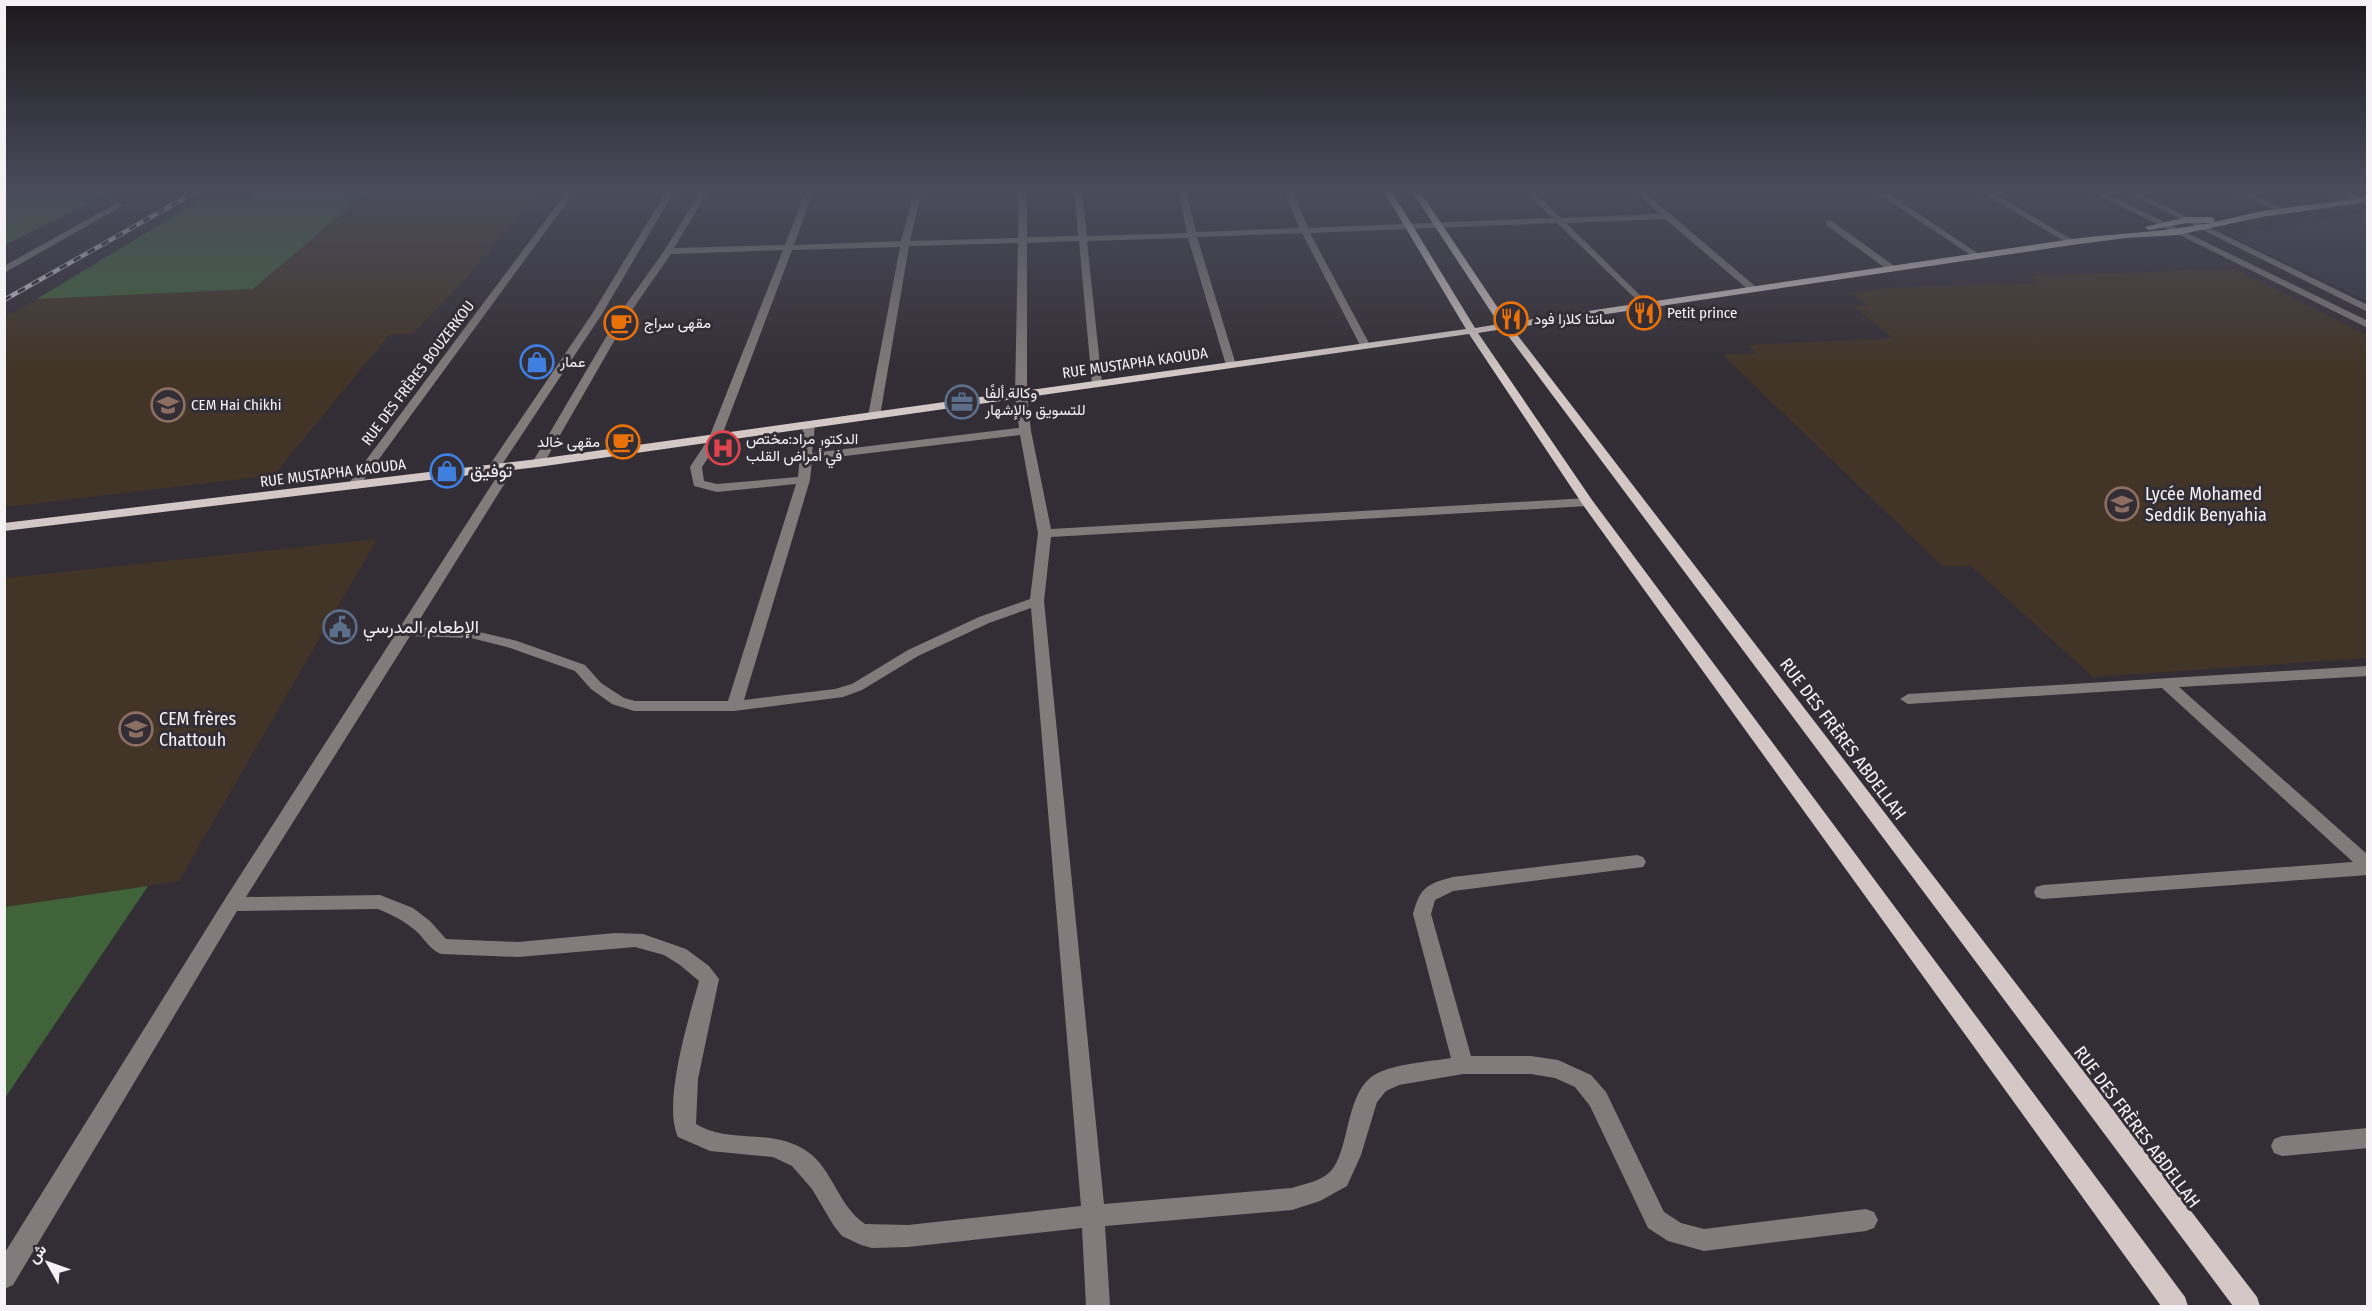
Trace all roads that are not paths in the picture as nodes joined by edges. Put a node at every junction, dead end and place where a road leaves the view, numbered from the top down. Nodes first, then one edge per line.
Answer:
1 (38, 251) edge
2 (527, 251) edge
3 (634, 251) edge
4 (668, 251) edge
5 (788, 251) edge
6 (904, 251) edge
7 (1025, 251) edge
8 (1086, 251) edge
9 (1197, 251) edge
10 (1316, 251) edge
11 (1423, 251) edge
12 (1454, 251) edge
13 (1590, 251) edge
14 (1708, 251) edge
15 (1868, 251) edge
16 (1971, 251) edge
17 (2010, 251) edge
18 (2217, 251) edge
19 (2251, 251) edge
20 (1978, 256) junction
21 (1891, 268) junction
22 (4, 270) edge
23 (1753, 290) junction
24 (1645, 305) junction
25 (2367, 309) edge
26 (1504, 325) junction
27 (2367, 325) edge
28 (1472, 331) junction
29 (1365, 345) junction
30 (1231, 365) junction
31 (1097, 384) junction
32 (1021, 395) junction
33 (874, 416) junction
34 (809, 425) junction
35 (1025, 431) junction
36 (715, 438) junction
37 (808, 457) junction
38 (538, 464) junction
39 (501, 468) junction
40 (804, 480) junction
41 (353, 486) junction
42 (1587, 502) junction
43 (4, 528) edge
44 (1045, 533) junction
45 (1037, 601) junction
46 (405, 631) junction
47 (2367, 671) edge
48 (2166, 684) junction
49 (1908, 699) dead end
50 (734, 706) junction
51 (1637, 862) dead end
52 (2367, 867) edge
53 (2043, 892) dead end
54 (232, 904) junction
55 (1463, 1065) junction
56 (2367, 1138) edge
57 (2282, 1146) dead end
58 (1093, 1215) junction
59 (1866, 1220) dead end
60 (4, 1277) edge
61 (1098, 1306) edge
62 (2176, 1306) edge
63 (2248, 1306) edge

1 - 22 street
2 - 41 street, RUE DES FRÈRES BOUZERKOU
3 - 39 street
4 - 38 street
5 - 36 street
6 - 33 street
7 - 32 street
8 - 31 street
9 - 30 street
10 - 29 street
11 - 28 main road
12 - 26 main road, RUE DES FRÈRES ABDELLAH
13 - 24 street
14 - 23 street
15 - 21 street
16 - 20 street
17 - 20 main road, RUE MUSTAPHA KAOUDA
18 - 27 street
19 - 25 street
20 - 21 main road, RUE MUSTAPHA KAOUDA
21 - 23 main road, RUE MUSTAPHA KAOUDA
23 - 24 main road, RUE MUSTAPHA KAOUDA
24 - 26 main road, RUE MUSTAPHA KAOUDA
26 - 28 main road, RUE MUSTAPHA KAOUDA
26 - 63 main road, RUE DES FRÈRES ABDELLAH
28 - 29 main road, RUE MUSTAPHA KAOUDA
28 - 42 main road
29 - 30 main road, RUE MUSTAPHA KAOUDA
30 - 31 main road, RUE MUSTAPHA KAOUDA
31 - 32 main road, RUE MUSTAPHA KAOUDA
32 - 33 main road, RUE MUSTAPHA KAOUDA
32 - 35 street
33 - 34 main road, RUE MUSTAPHA KAOUDA
34 - 36 main road, RUE MUSTAPHA KAOUDA
34 - 37 street
35 - 37 street
35 - 44 street
36 - 38 main road, RUE MUSTAPHA KAOUDA
36 - 40 street
37 - 40 street
38 - 39 main road, RUE MUSTAPHA KAOUDA
39 - 41 main road, RUE MUSTAPHA KAOUDA
39 - 46 street
40 - 50 street
41 - 43 main road, RUE MUSTAPHA KAOUDA
42 - 44 street
42 - 62 main road
44 - 45 street
45 - 50 street
45 - 58 street
46 - 50 street
46 - 54 street
47 - 48 street
48 - 49 street
48 - 52 street
51 - 55 street
52 - 53 street
54 - 58 street
54 - 60 street
55 - 58 street
55 - 59 street
56 - 57 street
58 - 61 street

